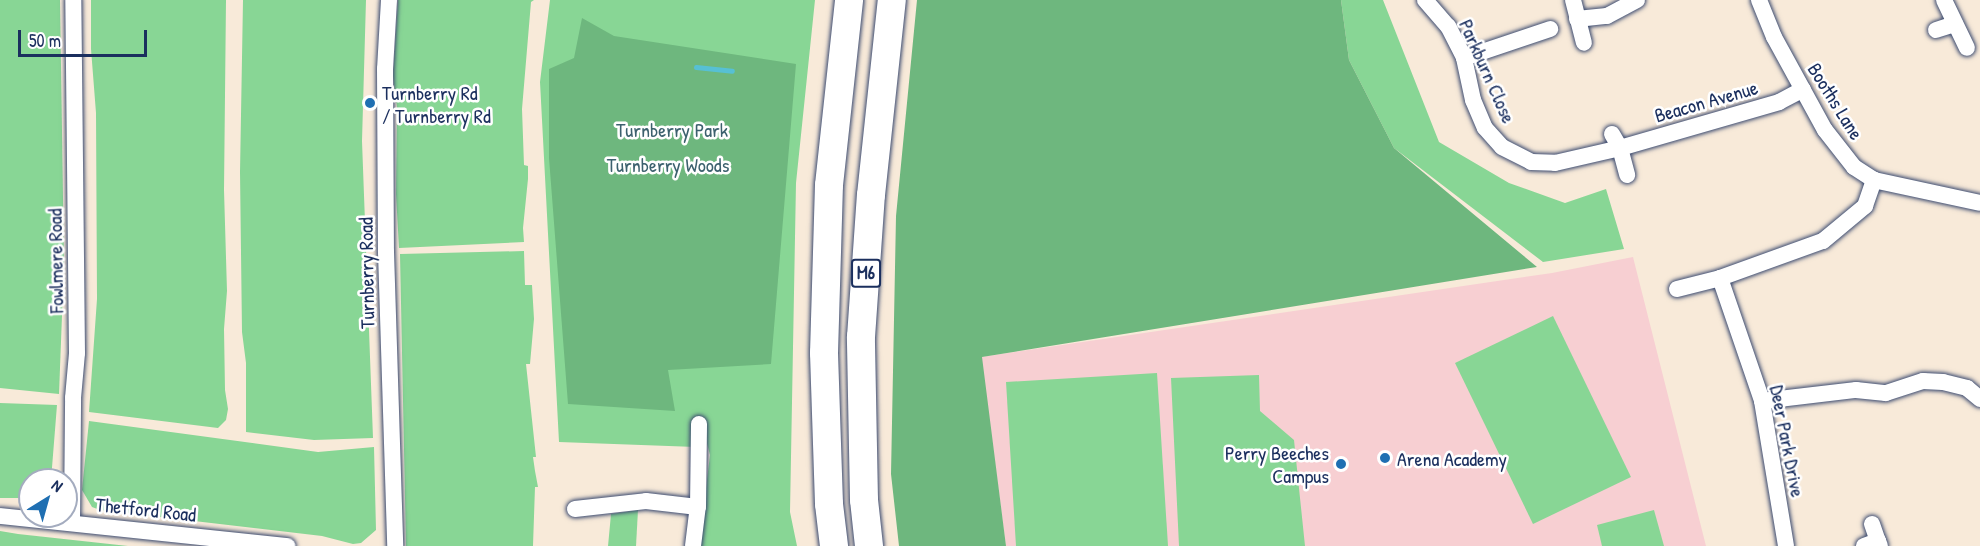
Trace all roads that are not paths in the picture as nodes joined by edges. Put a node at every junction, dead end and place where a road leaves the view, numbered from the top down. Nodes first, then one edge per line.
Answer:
1 (73, 0) edge
2 (389, 0) edge
3 (849, 0) edge
4 (892, 0) edge
5 (1425, 0) edge
6 (1573, 0) edge
7 (1637, 0) edge
8 (1759, 0) edge
9 (1944, 0) edge
10 (1577, 19) junction
11 (1955, 24) junction
12 (1550, 29) dead end
13 (1936, 30) dead end
14 (1584, 43) dead end
15 (1967, 48) dead end
16 (1464, 58) junction
17 (1803, 89) junction
18 (1616, 141) junction
19 (1627, 175) dead end
20 (1875, 180) junction
21 (1980, 203) edge
22 (1720, 278) junction
23 (1677, 289) dead end
24 (1980, 399) edge
25 (1762, 401) junction
26 (699, 424) dead end
27 (72, 468) edge
28 (698, 507) junction
29 (575, 509) dead end
30 (0, 516) edge
31 (18, 518) edge
32 (78, 523) edge
33 (1872, 524) dead end
34 (1874, 544) edge
35 (287, 546) edge
36 (395, 546) edge
37 (693, 546) edge
38 (834, 546) edge
39 (869, 546) edge
40 (1786, 546) edge

1 - 27 street, Fowlmere Road
2 - 36 street, Turnberry Road
3 - 38 highway, M6
4 - 39 highway, M6
5 - 16 street, Parkburn Close
6 - 10 street
7 - 10 street
8 - 17 street, Booths Lane
9 - 11 street
10 - 14 street
11 - 13 street
11 - 15 street
12 - 16 street
16 - 18 street, Parkburn Close
17 - 18 street, Beacon Avenue
17 - 20 street, Booths Lane
18 - 19 street
20 - 21 street, Booths Lane
20 - 22 street
22 - 23 street
22 - 25 street, Deer Park Drive
24 - 25 street
25 - 40 street, Deer Park Drive
26 - 28 street
28 - 29 street
28 - 37 street
30 - 31 street, Thetford Road
32 - 35 street, Thetford Road
33 - 34 street

